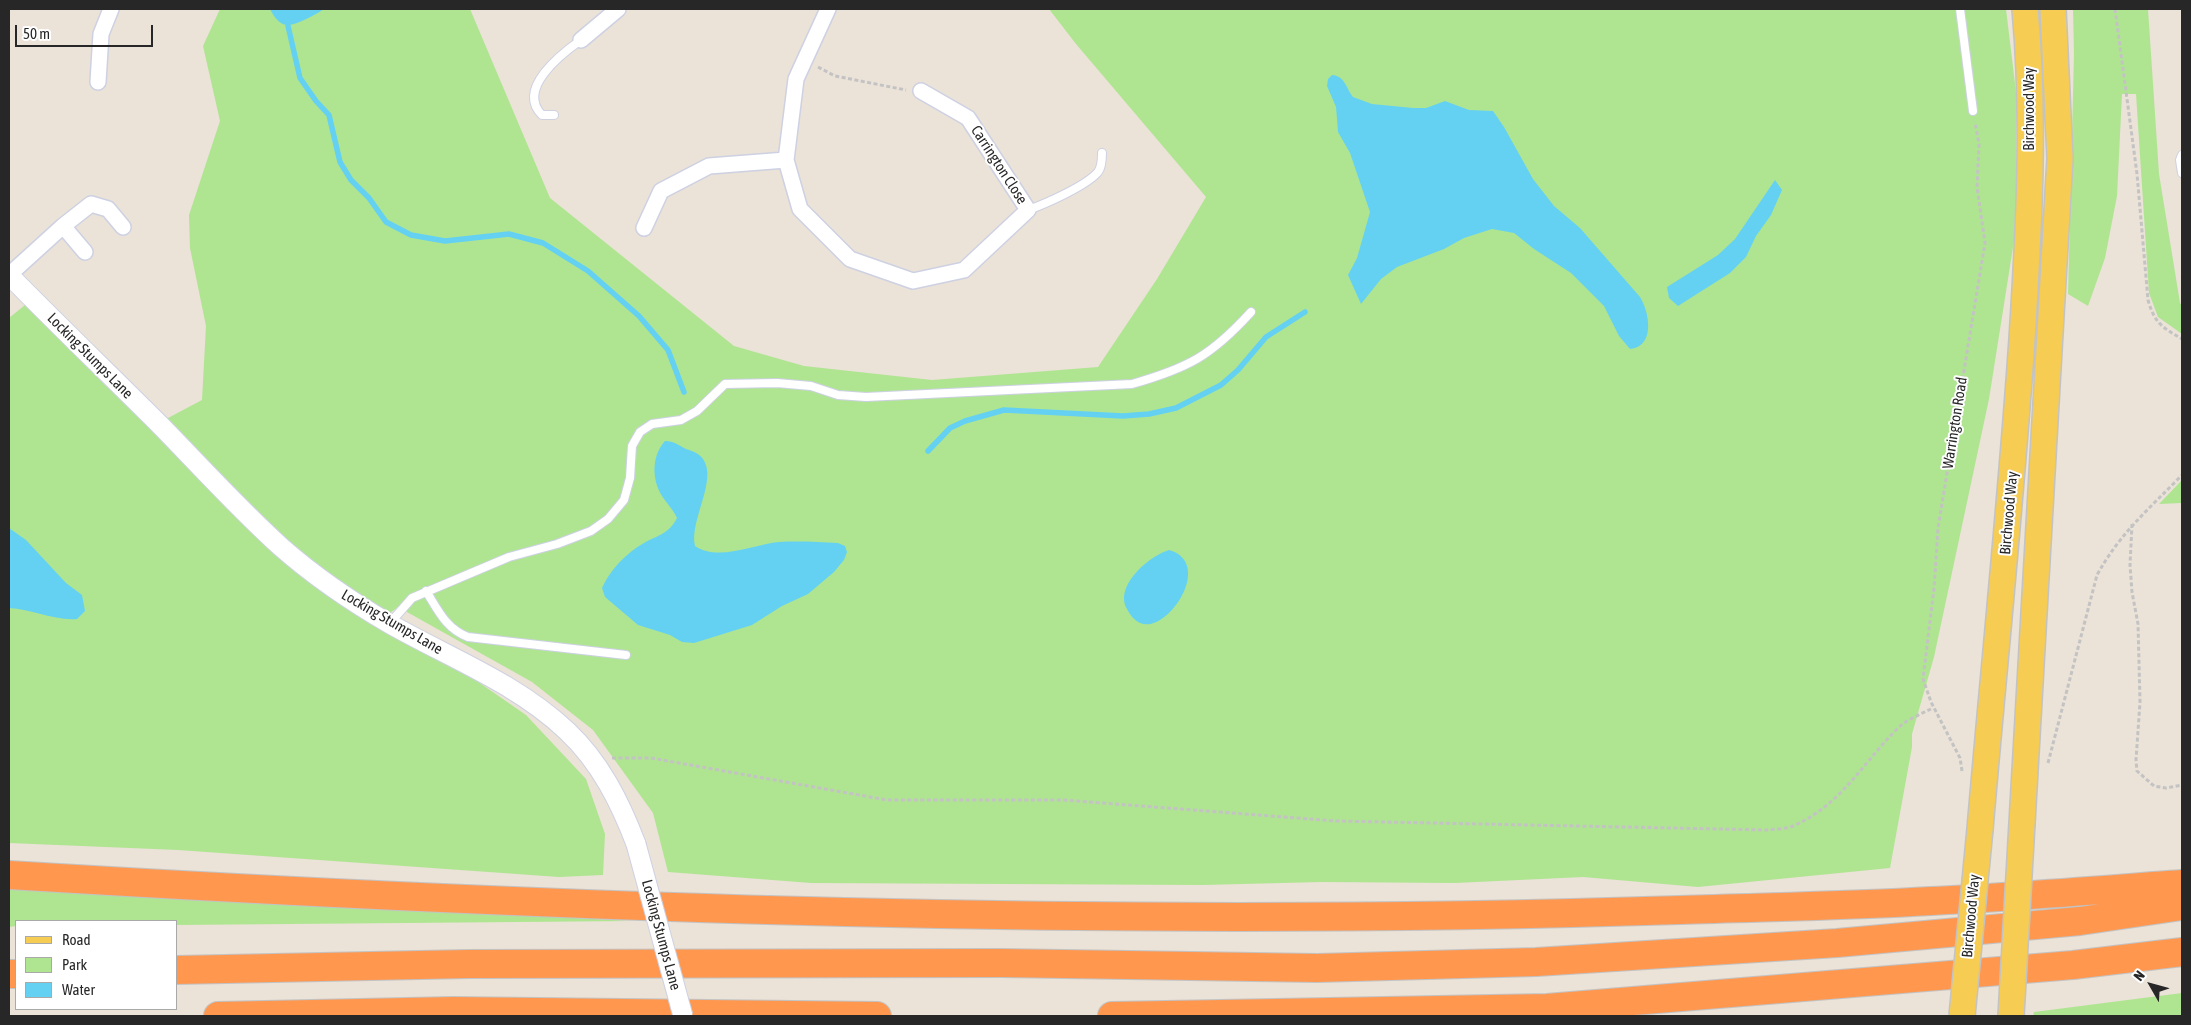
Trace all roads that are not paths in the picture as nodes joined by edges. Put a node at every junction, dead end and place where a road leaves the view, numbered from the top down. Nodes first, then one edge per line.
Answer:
1 (111, 9) edge
2 (618, 9) edge
3 (828, 9) edge
4 (1960, 9) edge
5 (2025, 9) edge
6 (2053, 9) edge
7 (581, 40) joint
8 (98, 82) dead end
9 (921, 91) road end
10 (1973, 111) road end
11 (554, 115) dead end
12 (1102, 153) dead end
13 (2182, 155) edge
14 (786, 160) junction
15 (2182, 173) edge
16 (1028, 210) junction
17 (63, 226) junction
18 (123, 227) dead end
19 (644, 228) dead end
20 (85, 252) dead end
21 (9, 275) edge
22 (1251, 312) dead end
23 (426, 591) junction
24 (390, 623) junction
25 (626, 654) dead end
26 (9, 875) edge
27 (2182, 884) edge
28 (2182, 906) edge
29 (2182, 952) edge
30 (178, 959) edge
31 (468, 964) junction
32 (178, 970) edge
33 (453, 1011) junction
34 (218, 1016) edge
35 (365, 1016) edge
36 (683, 1016) edge
37 (876, 1016) edge
38 (1112, 1016) edge
39 (1962, 1016) edge
40 (2011, 1016) edge

1 - 8 street
2 - 7 street
3 - 14 street, Carrington Close
4 - 10 lane
5 - 39 main road, Birchwood Way, bridge
6 - 40 main road, Birchwood Way, bridge
7 - 11 lane
9 - 16 street, Carrington Close
12 - 16 lane
13 - 15 lane
14 - 16 street, Carrington Close
14 - 19 street
17 - 18 street
17 - 20 street
17 - 21 street
21 - 24 street, Locking Stumps Lane
22 - 23 lane
23 - 24 lane
23 - 25 lane
24 - 36 street, Locking Stumps Lane, bridge
26 - 27 highway
28 - 31 highway
29 - 38 highway
30 - 31 highway
31 - 32 highway
33 - 34 highway
33 - 35 highway
33 - 37 highway

